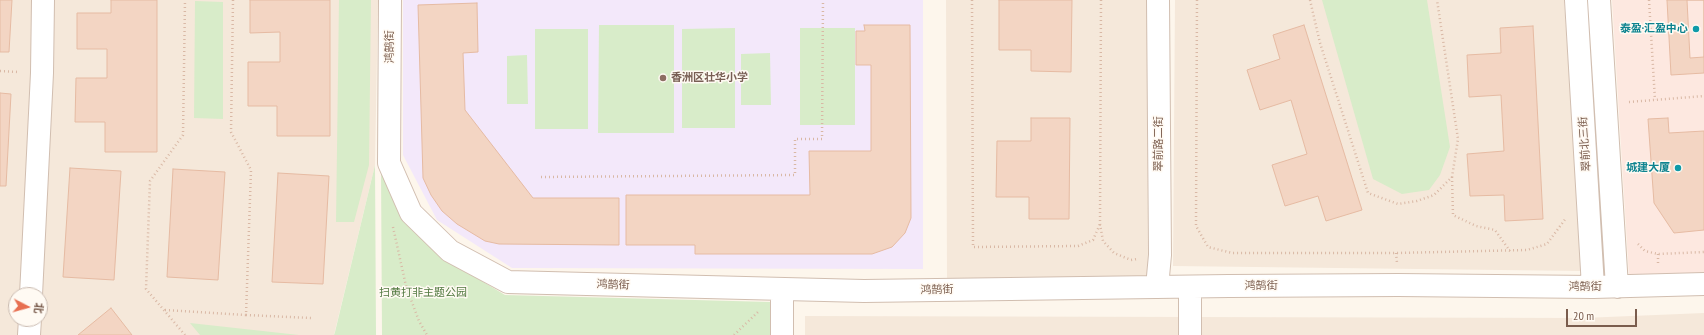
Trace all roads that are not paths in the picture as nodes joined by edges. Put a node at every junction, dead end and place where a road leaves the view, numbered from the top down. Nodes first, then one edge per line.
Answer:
1 (44, 0) edge
2 (390, 0) edge
3 (1158, 0) edge
4 (1576, 0) edge
5 (1599, 0) edge
6 (1704, 284) edge
7 (31, 287) edge
8 (1157, 287) junction
9 (1190, 287) junction
10 (1593, 287) junction
11 (1617, 287) junction
12 (782, 290) junction
13 (782, 335) edge
14 (1190, 335) edge

1 - 7 street
2 - 12 street, 鸿鹄街
3 - 8 street, 翠前路二街
4 - 10 street, 翠前北三街
5 - 11 street, 翠前北三街
6 - 11 street, 鸿鹄街
8 - 9 street, 鸿鹄街
8 - 12 street, 鸿鹄街
9 - 10 street, 鸿鹄街
9 - 14 street
10 - 11 street, 鸿鹄街
12 - 13 street

